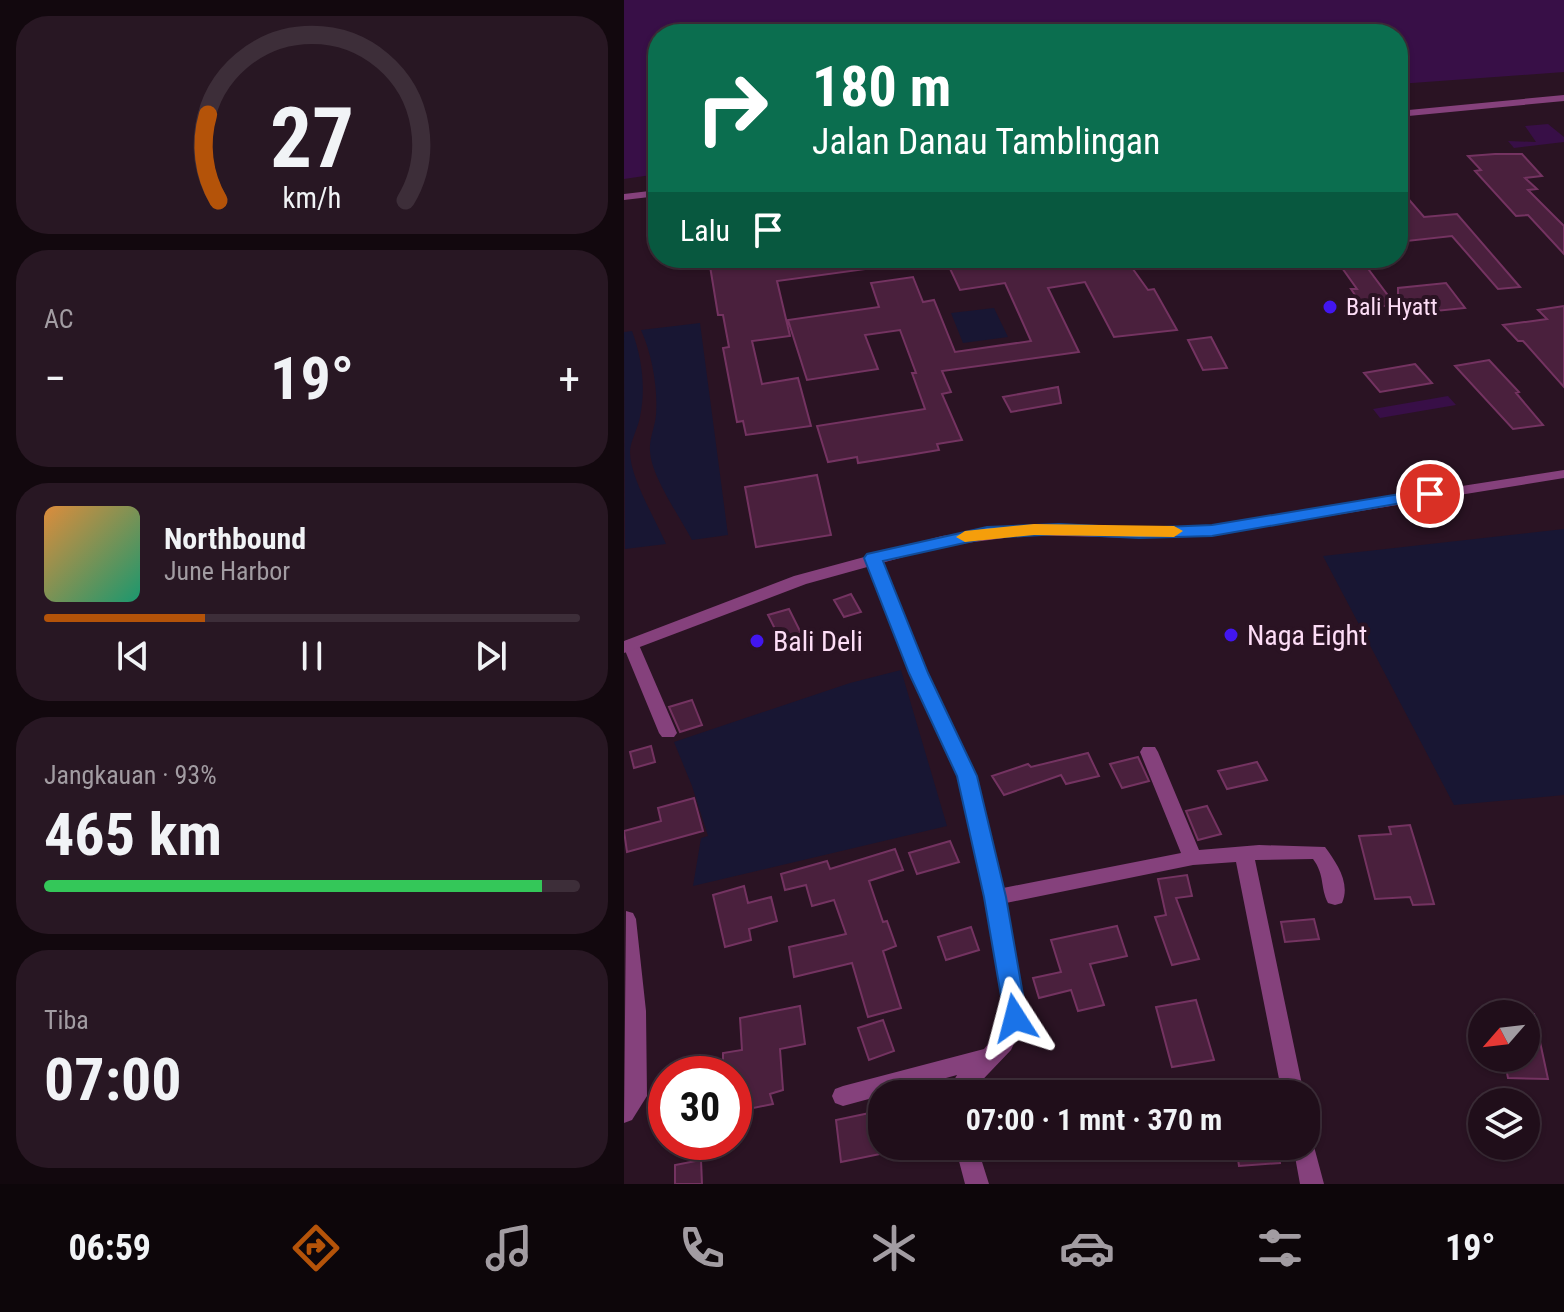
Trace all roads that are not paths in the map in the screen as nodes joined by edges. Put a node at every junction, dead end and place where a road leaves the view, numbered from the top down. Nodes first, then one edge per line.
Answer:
1 (1564, 98) edge
2 (1408, 113) edge
3 (648, 194) edge
4 (624, 197) edge
5 (1564, 474) edge
6 (873, 558) junction
7 (627, 646) edge
8 (668, 733) dead end
9 (1149, 752) dead end
10 (1244, 854) junction
11 (1193, 858) junction
12 (995, 897) junction
13 (1335, 897) dead end
14 (626, 919) dead end
15 (995, 1056) junction
16 (965, 1080) edge
17 (1290, 1080) edge
18 (843, 1096) dead end
19 (624, 1113) edge
20 (970, 1160) edge
21 (1307, 1160) edge
22 (977, 1184) edge
23 (1312, 1184) edge

1 - 2 street
3 - 4 street
5 - 6 street
6 - 7 street
6 - 12 street
7 - 8 street
9 - 11 street
10 - 11 street
10 - 13 street
10 - 17 street
11 - 12 street
12 - 15 street
14 - 19 street
15 - 16 street
15 - 18 street
20 - 22 street
21 - 23 street

